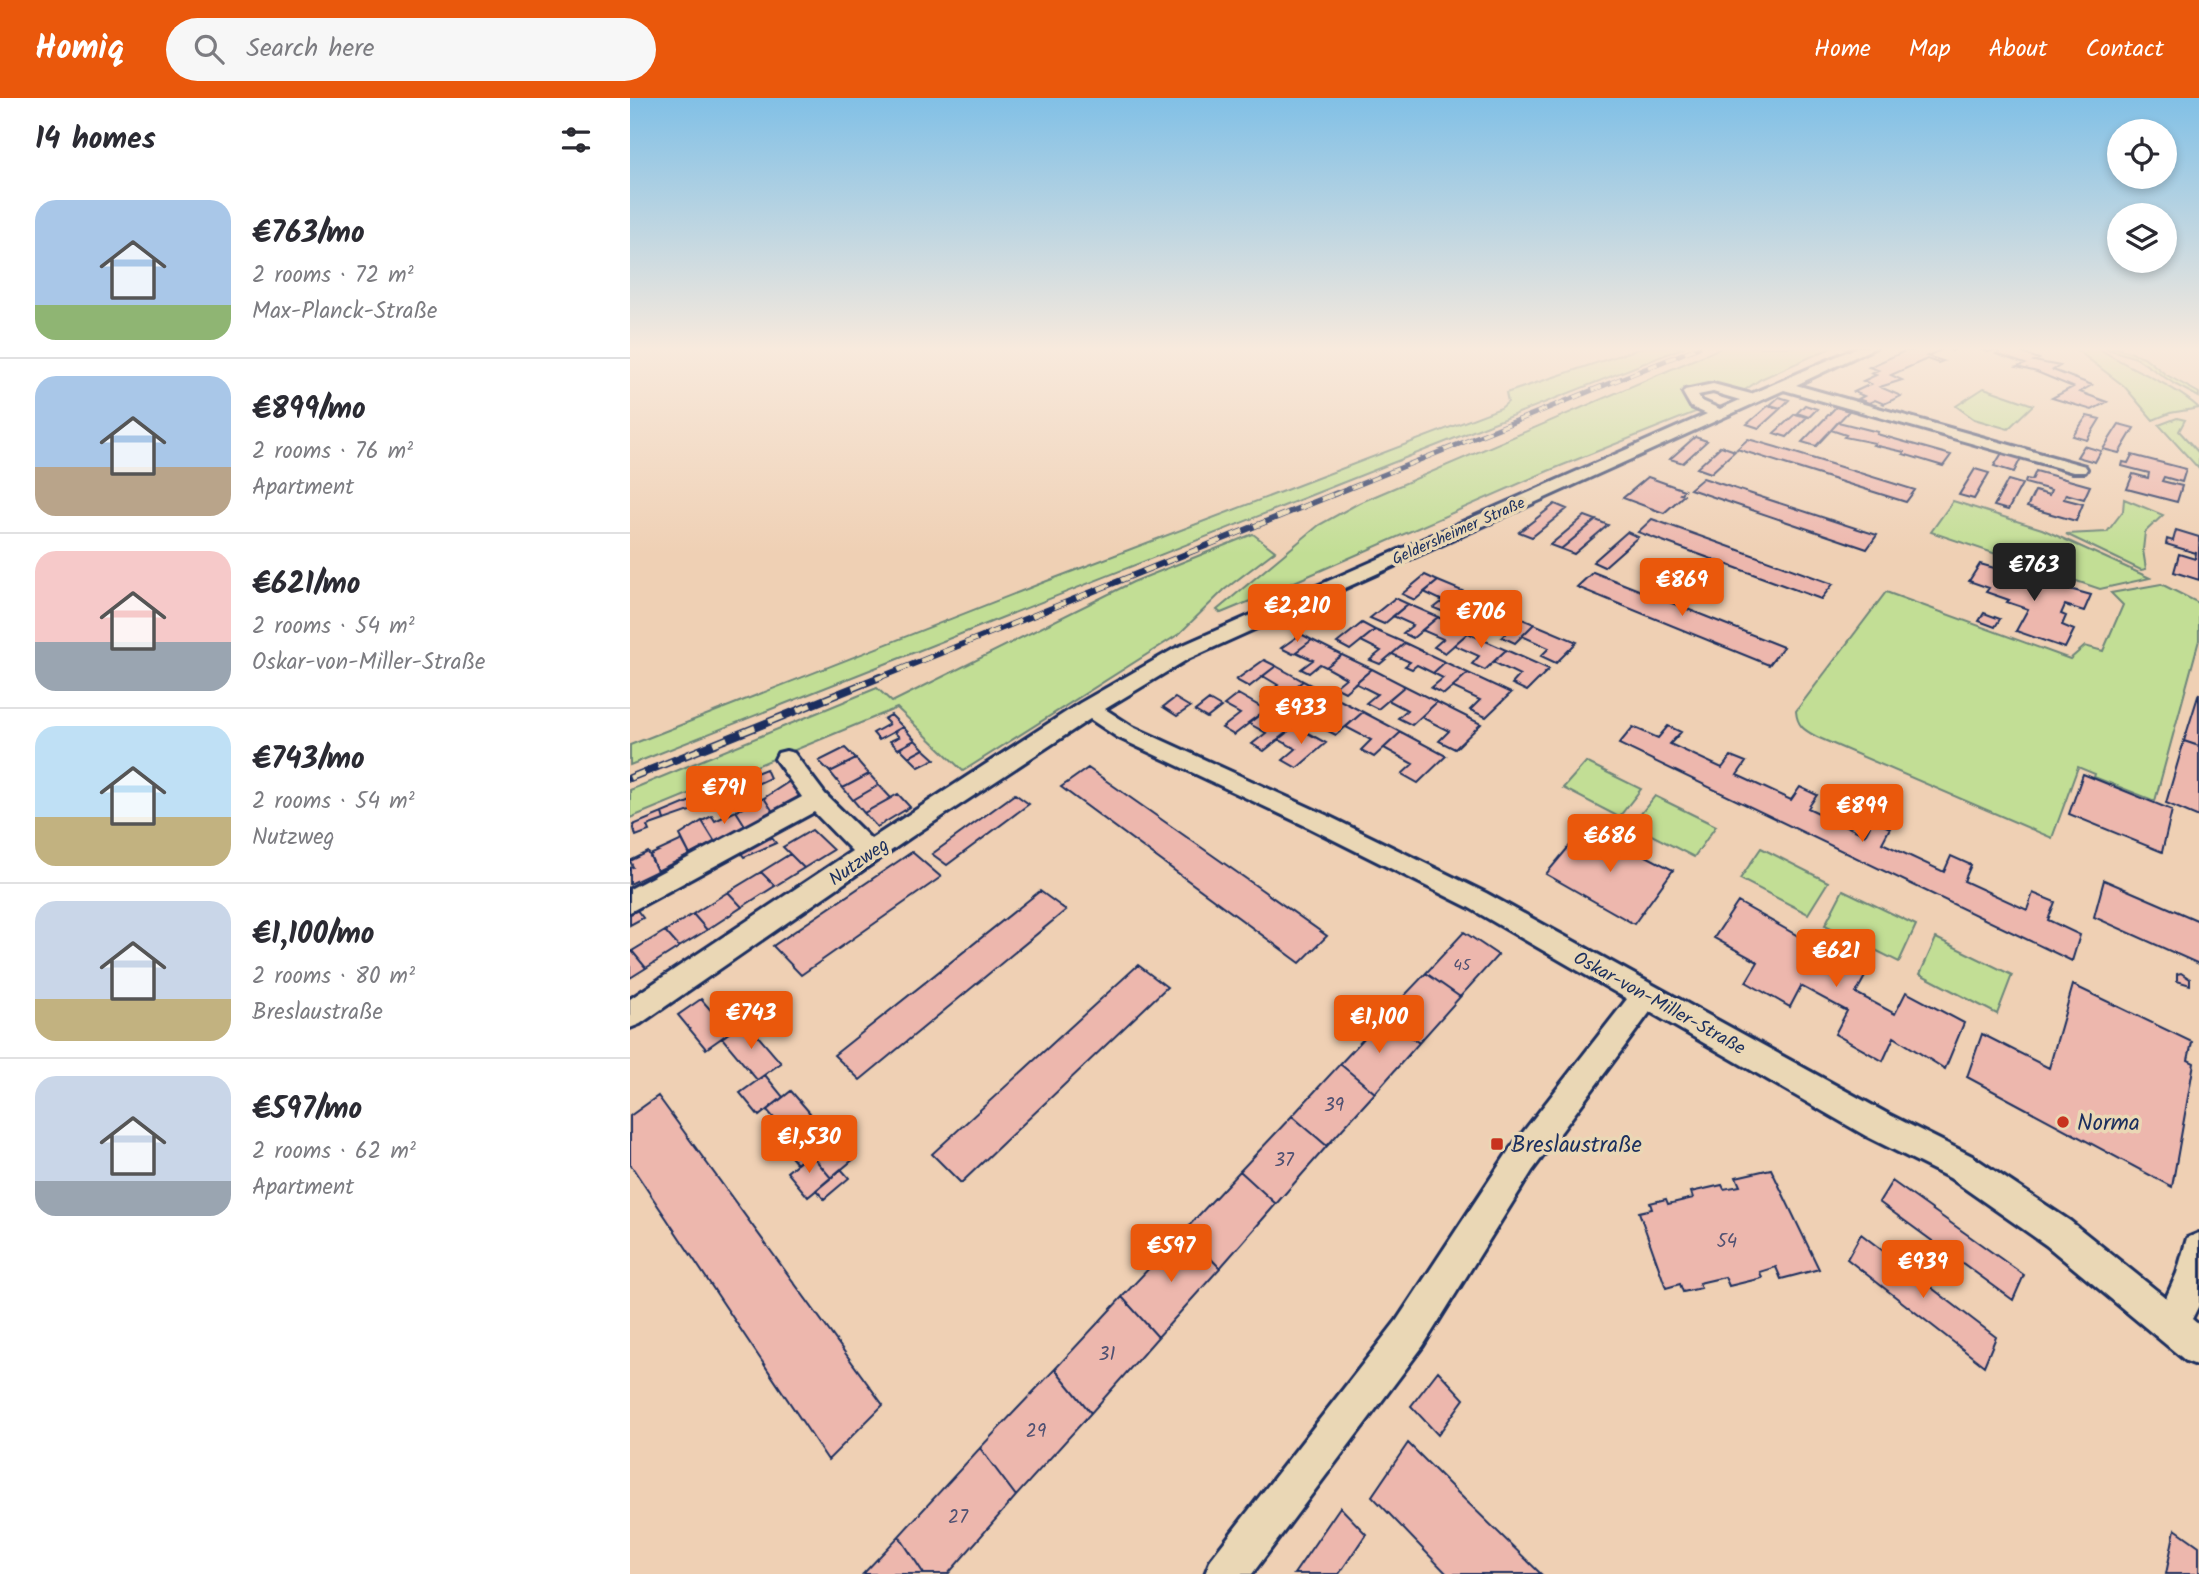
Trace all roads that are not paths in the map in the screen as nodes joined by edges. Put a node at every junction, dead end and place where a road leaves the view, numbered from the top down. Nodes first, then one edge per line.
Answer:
1 (1716, 416) edge
2 (1890, 416) edge
3 (2079, 469) dead end
4 (1088, 708) junction
5 (786, 759) dead end
6 (817, 800) junction
7 (869, 853) junction
8 (630, 901) edge
9 (1646, 996) junction
10 (630, 1015) edge
11 (2199, 1250) edge
12 (2172, 1324) junction
13 (2199, 1348) edge
14 (1226, 1574) edge

1 - 4 street, Geldersheimer Straße
2 - 3 street
4 - 7 street, Nutzweg
4 - 9 street, Oskar-von-Miller-Straße
5 - 6 street
6 - 7 street
6 - 8 street
7 - 10 street, Nutzweg
9 - 12 street, Oskar-von-Miller-Straße
9 - 14 street
11 - 12 street
12 - 13 street, Oskar-von-Miller-Straße

